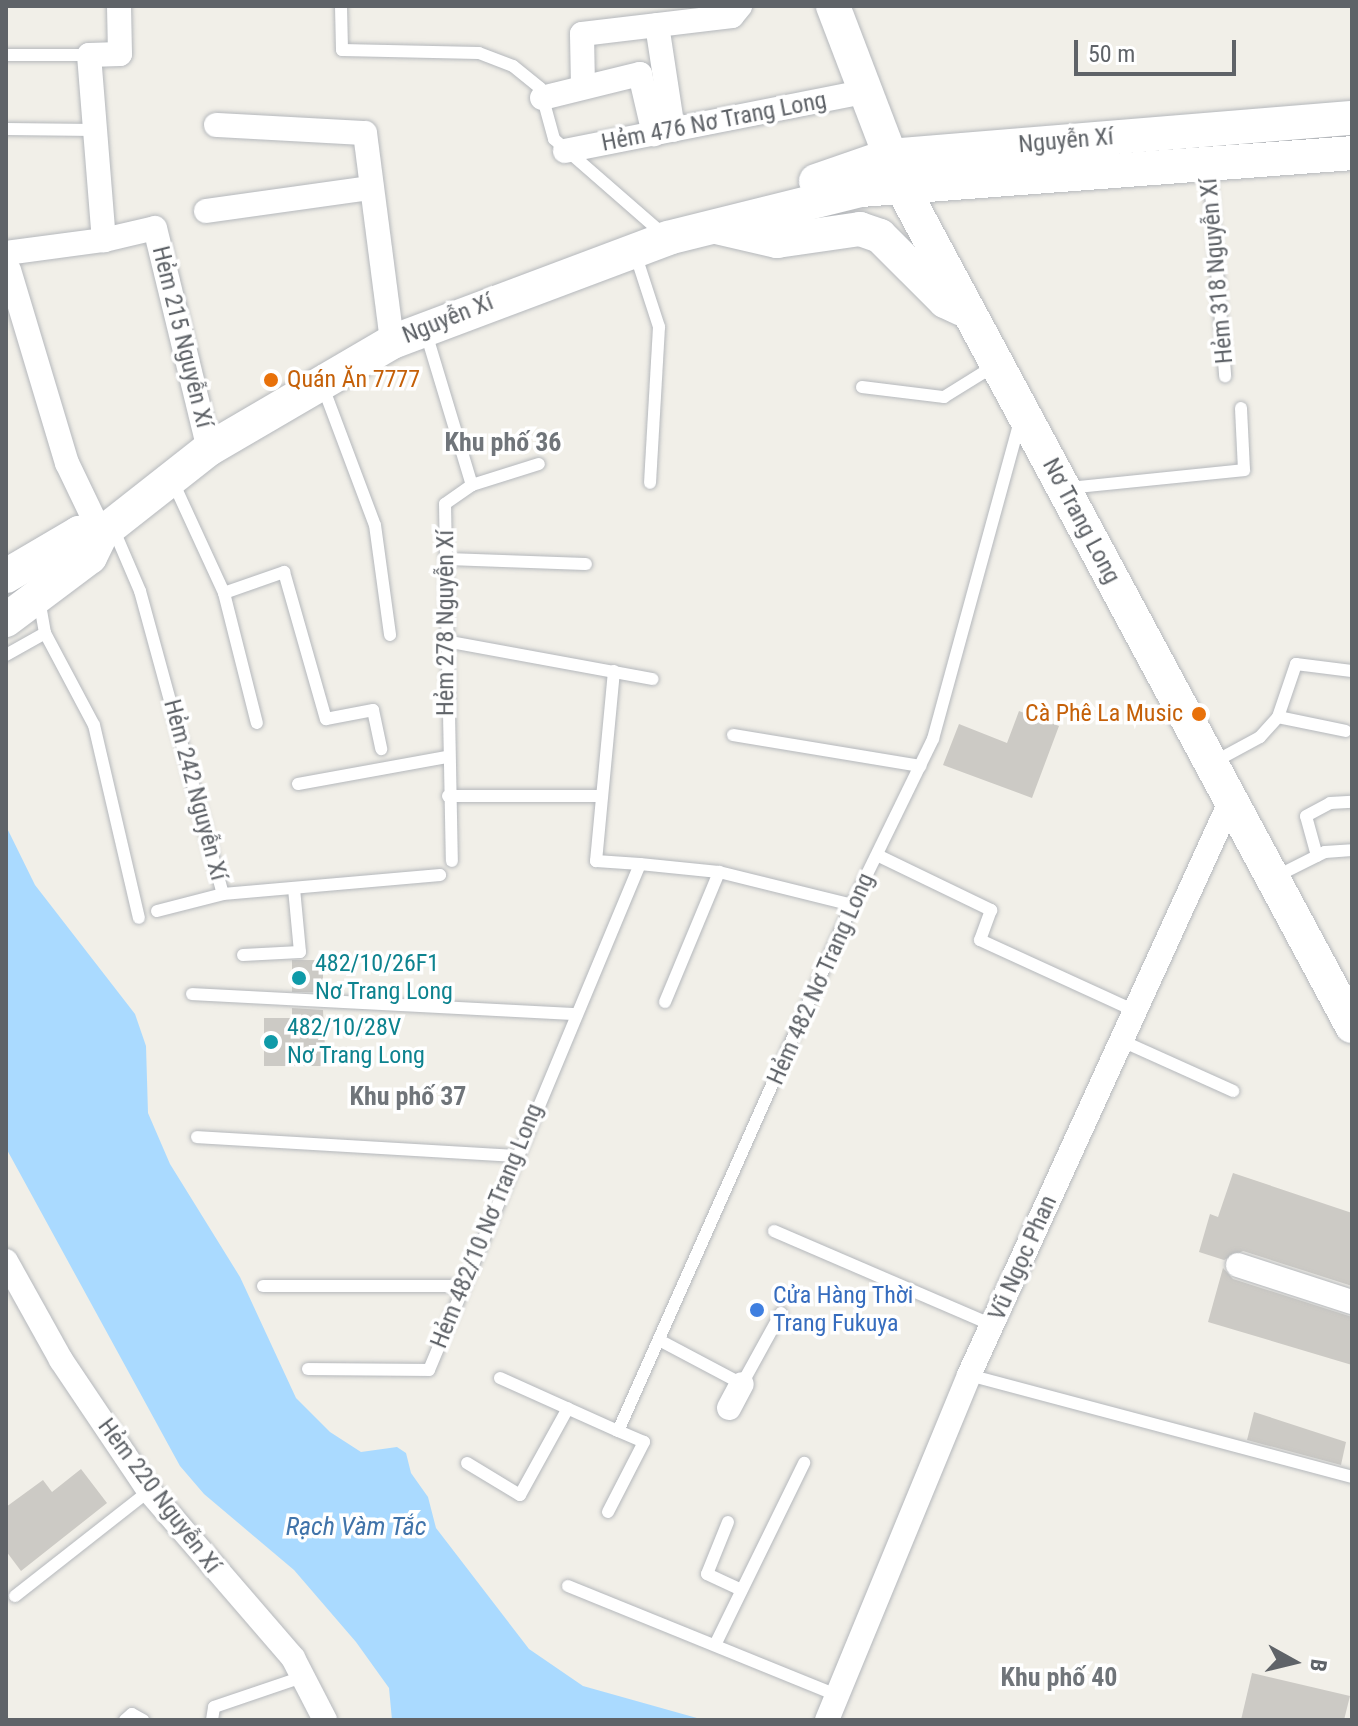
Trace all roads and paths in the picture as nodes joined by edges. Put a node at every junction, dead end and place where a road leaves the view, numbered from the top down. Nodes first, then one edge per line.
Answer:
1 (119, 6) edge
2 (341, 6) edge
3 (740, 6) edge
4 (840, 8) edge
5 (657, 25) junction
6 (6, 55) edge
7 (89, 55) junction
8 (583, 87) junction
9 (863, 92) junction
10 (542, 98) junction
11 (1352, 118) edge
12 (216, 125) dead end
13 (6, 129) edge
14 (95, 130) junction
15 (663, 132) junction
16 (565, 151) junction
17 (1352, 153) edge
18 (888, 156) junction
19 (1209, 166) junction
20 (369, 188) junction
21 (903, 189) junction
22 (206, 211) dead end
23 (745, 215) junction
24 (708, 224) junction
25 (668, 238) junction
26 (104, 240) junction
27 (634, 250) junction
28 (8, 262) edge
29 (966, 311) junction
30 (424, 326) junction
31 (15, 336) edge
32 (392, 342) junction
33 (994, 366) junction
34 (1225, 376) dead end
35 (322, 384) junction
36 (862, 387) dead end
37 (1241, 408) dead end
38 (1022, 413) junction
39 (209, 449) junction
40 (539, 464) dead end
41 (171, 479) junction
42 (650, 483) dead end
43 (472, 485) junction
44 (1065, 489) junction
45 (106, 529) junction
46 (447, 559) junction
47 (586, 564) dead end
48 (6, 576) edge
49 (224, 593) junction
50 (38, 596) junction
51 (6, 620) edge
52 (45, 633) junction
53 (390, 635) dead end
54 (445, 641) junction
55 (6, 655) edge
56 (614, 671) junction
57 (1352, 671) edge
58 (653, 679) dead end
59 (1278, 717) junction
60 (257, 723) dead end
61 (1346, 731) dead end
62 (733, 735) dead end
63 (381, 749) dead end
64 (447, 757) junction
65 (1211, 763) junction
66 (920, 766) junction
67 (298, 784) dead end
68 (448, 796) junction
69 (602, 796) junction
70 (1231, 800) junction
71 (1352, 802) edge
72 (1352, 850) edge
73 (877, 855) junction
74 (1317, 856) junction
75 (452, 861) dead end
76 (640, 864) junction
77 (719, 872) junction
78 (440, 875) dead end
79 (1273, 878) junction
80 (294, 888) junction
81 (223, 894) junction
82 (852, 905) junction
83 (157, 911) dead end
84 (139, 918) dead end
85 (243, 955) dead end
86 (192, 994) dead end
87 (665, 1002) dead end
88 (1135, 1011) junction
89 (1349, 1012) edge
90 (576, 1014) junction
91 (1122, 1041) junction
92 (1233, 1091) dead end
93 (197, 1137) dead end
94 (514, 1156) junction
95 (774, 1231) dead end
96 (6, 1261) edge
97 (1238, 1265) dead end
98 (263, 1286) dead end
99 (461, 1286) junction
100 (1352, 1302) edge
101 (781, 1313) dead end
102 (992, 1325) junction
103 (659, 1340) junction
104 (308, 1369) dead end
105 (969, 1375) junction
106 (500, 1378) dead end
107 (742, 1384) junction
108 (568, 1408) junction
109 (729, 1408) dead end
110 (618, 1431) junction
111 (467, 1463) dead end
112 (804, 1463) dead end
113 (1352, 1477) edge
114 (149, 1491) junction
115 (608, 1512) dead end
116 (728, 1522) dead end
117 (568, 1586) dead end
118 (741, 1590) junction
119 (15, 1596) dead end
120 (715, 1645) junction
121 (305, 1676) junction
122 (831, 1710) edge
123 (125, 1720) edge
124 (143, 1720) edge
125 (212, 1720) edge
126 (325, 1720) edge

1 - 7 street
2 - 10 lane
3 - 5 street
4 - 9 main road, Nơ Trang Long
5 - 8 street
5 - 15 street
6 - 7 lane
7 - 14 street
8 - 10 street
8 - 15 street
9 - 15 street, Hẻm 476 Nơ Trang Long
9 - 18 main road, Nơ Trang Long
10 - 16 lane
11 - 18 main road, Nguyễn Xí
12 - 20 street
13 - 14 lane
14 - 26 street
15 - 16 street, Hẻm 476 Nơ Trang Long
16 - 25 lane
17 - 19 main road, Nguyễn Xí
18 - 21 main road, Nơ Trang Long
18 - 23 main road, Nguyễn Xí
19 - 21 main road, Nguyễn Xí
19 - 34 lane, Hẻm 318 Nguyễn Xí
20 - 22 street
20 - 32 street
21 - 23 main road, Nguyễn Xí
21 - 29 main road, Nơ Trang Long
23 - 24 main road, Nguyễn Xí
24 - 25 main road, Nguyễn Xí
24 - 29 main road
25 - 27 main road, Nguyễn Xí
26 - 28 street, Hẻm 215 Nguyễn Xí
26 - 39 street, Hẻm 215 Nguyễn Xí
27 - 30 main road, Nguyễn Xí
27 - 42 lane
28 - 31 street
29 - 33 main road, Nơ Trang Long
30 - 32 main road, Nguyễn Xí
30 - 43 lane
31 - 45 street
32 - 35 main road, Nguyễn Xí
33 - 36 lane
33 - 38 main road, Nơ Trang Long
35 - 39 main road, Nguyễn Xí
35 - 53 lane
37 - 44 lane
38 - 44 main road, Nơ Trang Long
38 - 66 lane, Hẻm 482 Nơ Trang Long
39 - 41 main road, Nguyễn Xí
40 - 43 lane
41 - 45 main road, Nguyễn Xí
41 - 49 lane
43 - 46 lane, Hẻm 278 Nguyễn Xí
44 - 65 main road, Nơ Trang Long
45 - 48 main road, Nguyễn Xí
45 - 50 main road, Nguyễn Xí
45 - 81 lane, Hẻm 242 Nguyễn Xí
46 - 47 lane
46 - 54 lane, Hẻm 278 Nguyễn Xí
49 - 60 lane
49 - 63 lane
50 - 51 main road, Nguyễn Xí
50 - 52 lane
52 - 55 lane
52 - 84 lane
54 - 56 lane
54 - 64 lane, Hẻm 278 Nguyễn Xí
56 - 58 lane
56 - 69 lane
57 - 59 lane
59 - 61 lane
59 - 65 lane
62 - 66 lane
64 - 67 lane
64 - 68 lane, Hẻm 278 Nguyễn Xí
65 - 70 main road, Nơ Trang Long
66 - 73 lane, Hẻm 482 Nơ Trang Long
68 - 69 lane
68 - 75 lane, Hẻm 278 Nguyễn Xí
69 - 76 lane
70 - 79 main road, Nơ Trang Long
70 - 88 street, Vũ Ngọc Phan
71 - 74 lane
72 - 74 lane
73 - 82 lane, Hẻm 482 Nơ Trang Long
73 - 88 lane
74 - 79 lane
76 - 77 lane
76 - 90 lane, Hẻm 482/10 Nơ Trang Long
77 - 82 lane
77 - 87 lane
78 - 80 lane, Hẻm 242 Nguyễn Xí
79 - 89 main road, Nơ Trang Long
80 - 81 lane, Hẻm 242 Nguyễn Xí
80 - 85 lane
81 - 83 lane
82 - 103 lane, Hẻm 482 Nơ Trang Long
86 - 90 lane
88 - 91 street, Vũ Ngọc Phan
90 - 94 lane, Hẻm 482/10 Nơ Trang Long
91 - 92 lane
91 - 102 street, Vũ Ngọc Phan
93 - 94 lane
94 - 99 lane, Hẻm 482/10 Nơ Trang Long
95 - 102 lane
96 - 114 street, Hẻm 220 Nguyễn Xí
97 - 100 street
98 - 99 lane
99 - 104 lane, Hẻm 482/10 Nơ Trang Long
101 - 107 lane
102 - 105 street, Vũ Ngọc Phan
103 - 107 lane
103 - 110 lane, Hẻm 482 Nơ Trang Long
105 - 113 lane
105 - 122 street, Vũ Ngọc Phan
106 - 108 lane
107 - 109 street
108 - 110 lane
108 - 111 lane
110 - 115 lane
112 - 118 lane
114 - 119 lane
114 - 121 street, Hẻm 220 Nguyễn Xí
116 - 118 lane
117 - 120 lane
118 - 120 lane
120 - 122 lane
121 - 125 lane
121 - 126 street, Hẻm 220 Nguyễn Xí
123 - 124 lane

